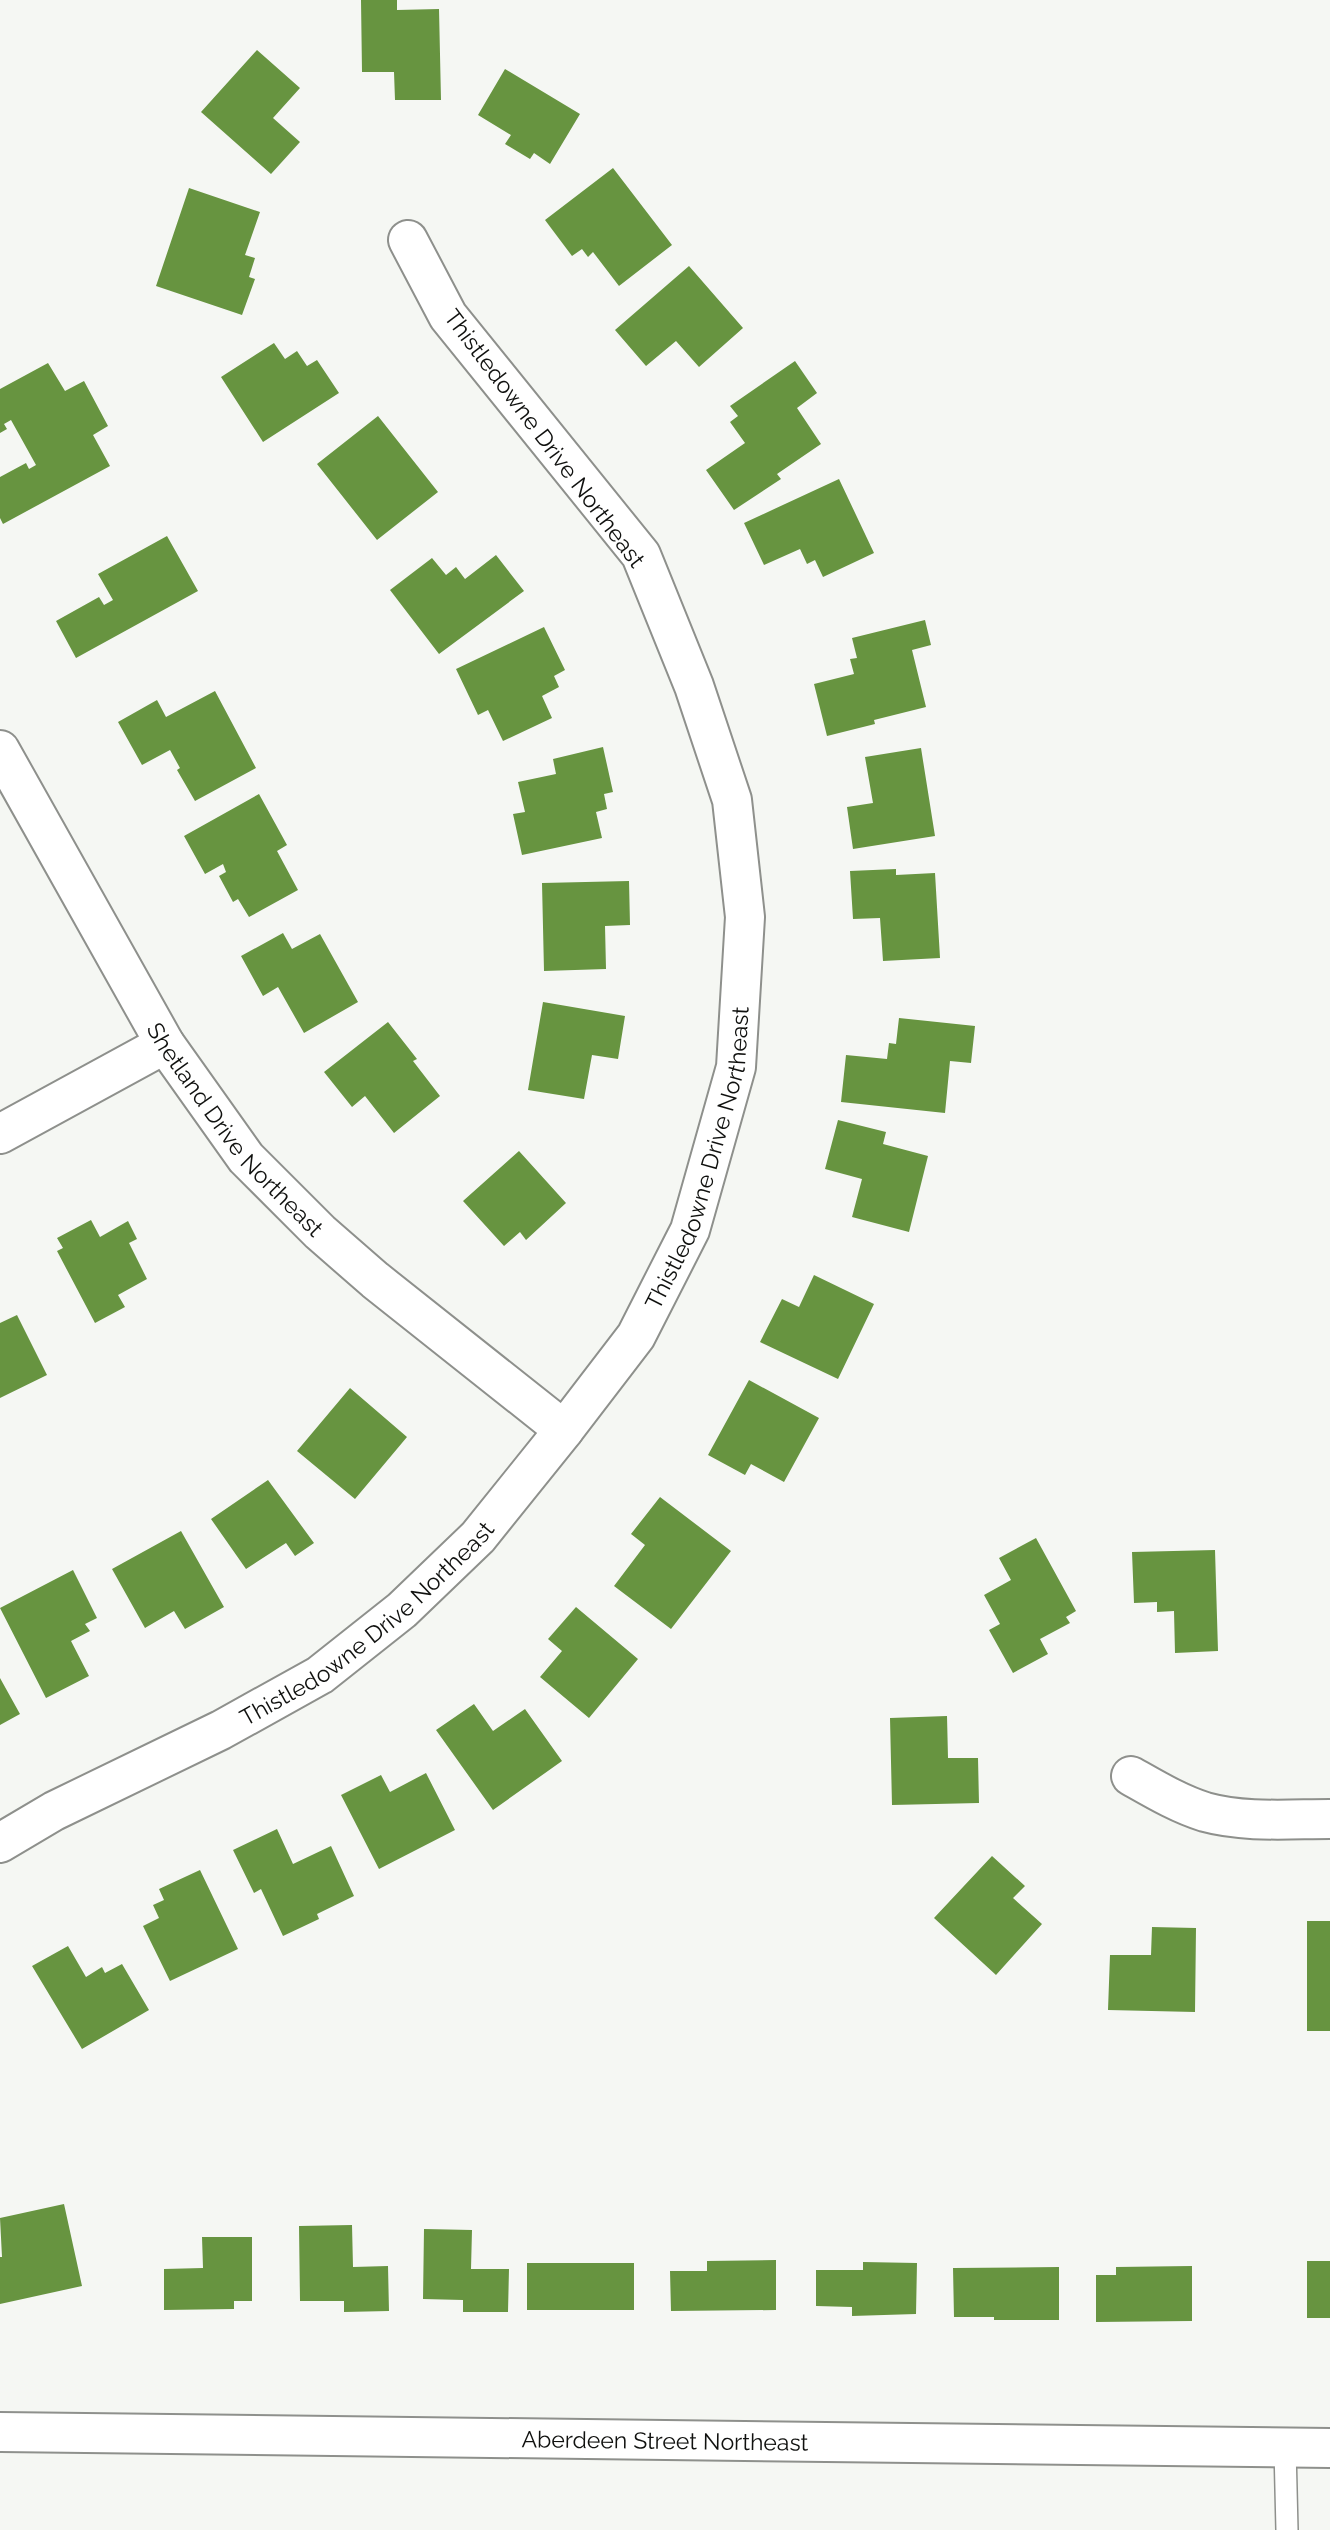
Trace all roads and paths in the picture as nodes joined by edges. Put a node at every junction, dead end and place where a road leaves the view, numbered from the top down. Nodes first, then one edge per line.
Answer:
1 (408, 240) dead end
2 (0, 750) edge
3 (165, 1044) junction
4 (0, 1134) edge
5 (564, 1430) junction
6 (1131, 1776) dead end
7 (1330, 1819) edge
8 (0, 1843) edge
9 (0, 2432) edge
10 (1285, 2448) junction
11 (1330, 2448) edge
12 (1287, 2530) edge

1 - 5 street, Thistledowne Drive Northeast
2 - 3 street, Shetland Drive Northeast
3 - 4 street
3 - 5 street, Shetland Drive Northeast
5 - 8 street, Thistledowne Drive Northeast
6 - 7 street
9 - 10 street, Aberdeen Street Northeast
10 - 11 street, Aberdeen Street Northeast
10 - 12 lane

